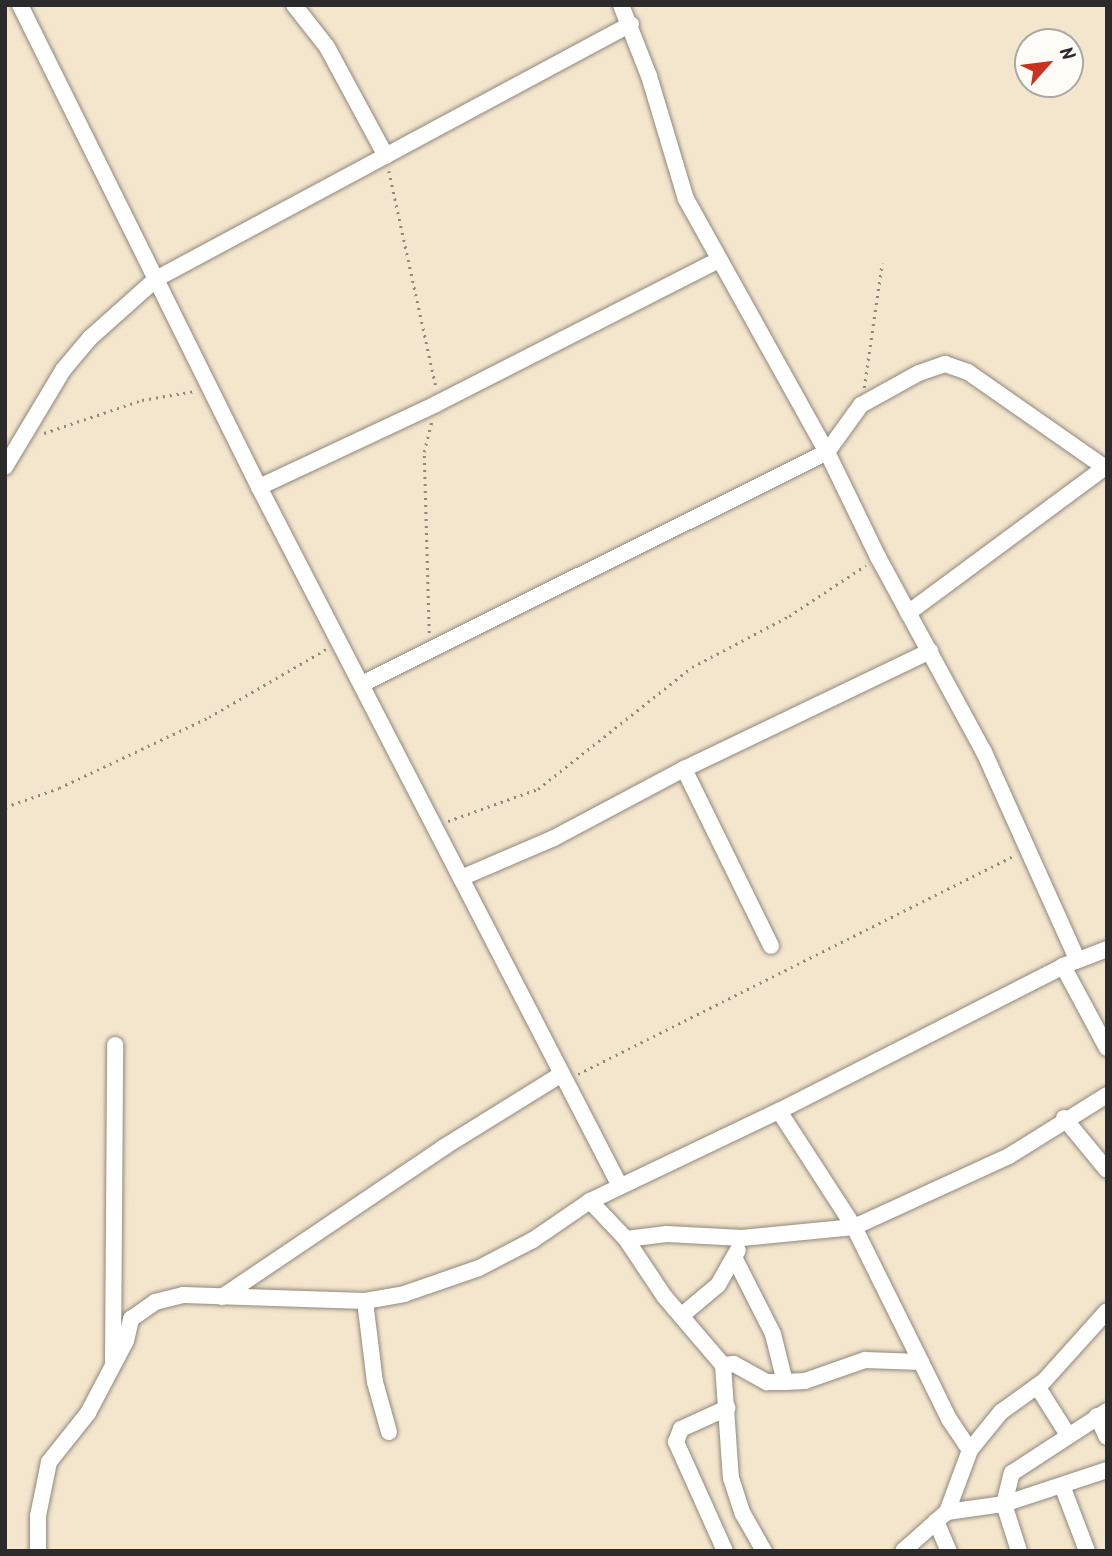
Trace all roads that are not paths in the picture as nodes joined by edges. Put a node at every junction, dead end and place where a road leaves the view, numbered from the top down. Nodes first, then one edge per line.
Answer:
1 (20, 5) edge
2 (294, 5) edge
3 (621, 5) edge
4 (631, 23) junction
5 (386, 156) junction
6 (719, 260) junction
7 (156, 279) junction
8 (827, 452) junction
9 (5, 467) edge
10 (1105, 469) edge
11 (259, 487) junction
12 (908, 613) junction
13 (930, 651) junction
14 (364, 683) junction
15 (684, 769) junction
16 (461, 878) junction
17 (771, 946) dead end
18 (1107, 949) edge
19 (1070, 963) junction
20 (115, 1045) dead end
21 (1107, 1048) edge
22 (561, 1079) junction
23 (1107, 1095) edge
24 (779, 1111) junction
25 (1064, 1118) junction
26 (1107, 1170) edge
27 (620, 1185) junction
28 (590, 1201) junction
29 (854, 1227) junction
30 (742, 1238) junction
31 (625, 1239) junction
32 (734, 1259) junction
33 (220, 1298) junction
34 (365, 1301) junction
35 (1107, 1311) edge
36 (681, 1316) junction
37 (921, 1362) junction
38 (723, 1365) junction
39 (113, 1367) junction
40 (785, 1382) junction
41 (1037, 1386) junction
42 (727, 1408) junction
43 (1102, 1413) edge
44 (389, 1432) dead end
45 (1068, 1435) junction
46 (1107, 1437) edge
47 (970, 1450) junction
48 (1107, 1470) edge
49 (1063, 1488) junction
50 (1004, 1504) junction
51 (942, 1517) junction
52 (37, 1551) edge
53 (725, 1551) edge
54 (764, 1551) edge
55 (903, 1551) edge
56 (949, 1551) edge
57 (1020, 1551) edge
58 (1087, 1551) edge

1 - 7 street
2 - 5 street
3 - 4 street
4 - 5 street
4 - 6 street
5 - 7 street
6 - 8 street
6 - 11 street
7 - 9 street
7 - 11 street
8 - 10 street
8 - 12 street
8 - 14 street
10 - 12 street
11 - 14 street
12 - 13 street
13 - 15 street
13 - 19 street
14 - 16 street
15 - 16 street
15 - 17 street
16 - 22 street
18 - 19 street
19 - 21 street
19 - 24 street
20 - 39 street
22 - 27 street
22 - 33 street
23 - 25 street
24 - 27 street
24 - 29 street
25 - 26 street
25 - 29 street
27 - 28 street
28 - 31 street
28 - 34 street
29 - 30 street
29 - 37 street
30 - 31 street
30 - 32 street
31 - 36 street
32 - 36 street
32 - 40 street
33 - 34 street
33 - 39 street
34 - 44 street
35 - 41 street
36 - 38 street
37 - 40 street
37 - 47 street
38 - 40 street
38 - 42 street
39 - 52 street
41 - 45 street
41 - 47 street
42 - 53 street
42 - 54 street
43 - 45 street
43 - 46 street
45 - 50 street
47 - 51 street
48 - 49 street
49 - 50 street
49 - 58 street
50 - 51 street
50 - 57 street
51 - 55 street
51 - 56 street

